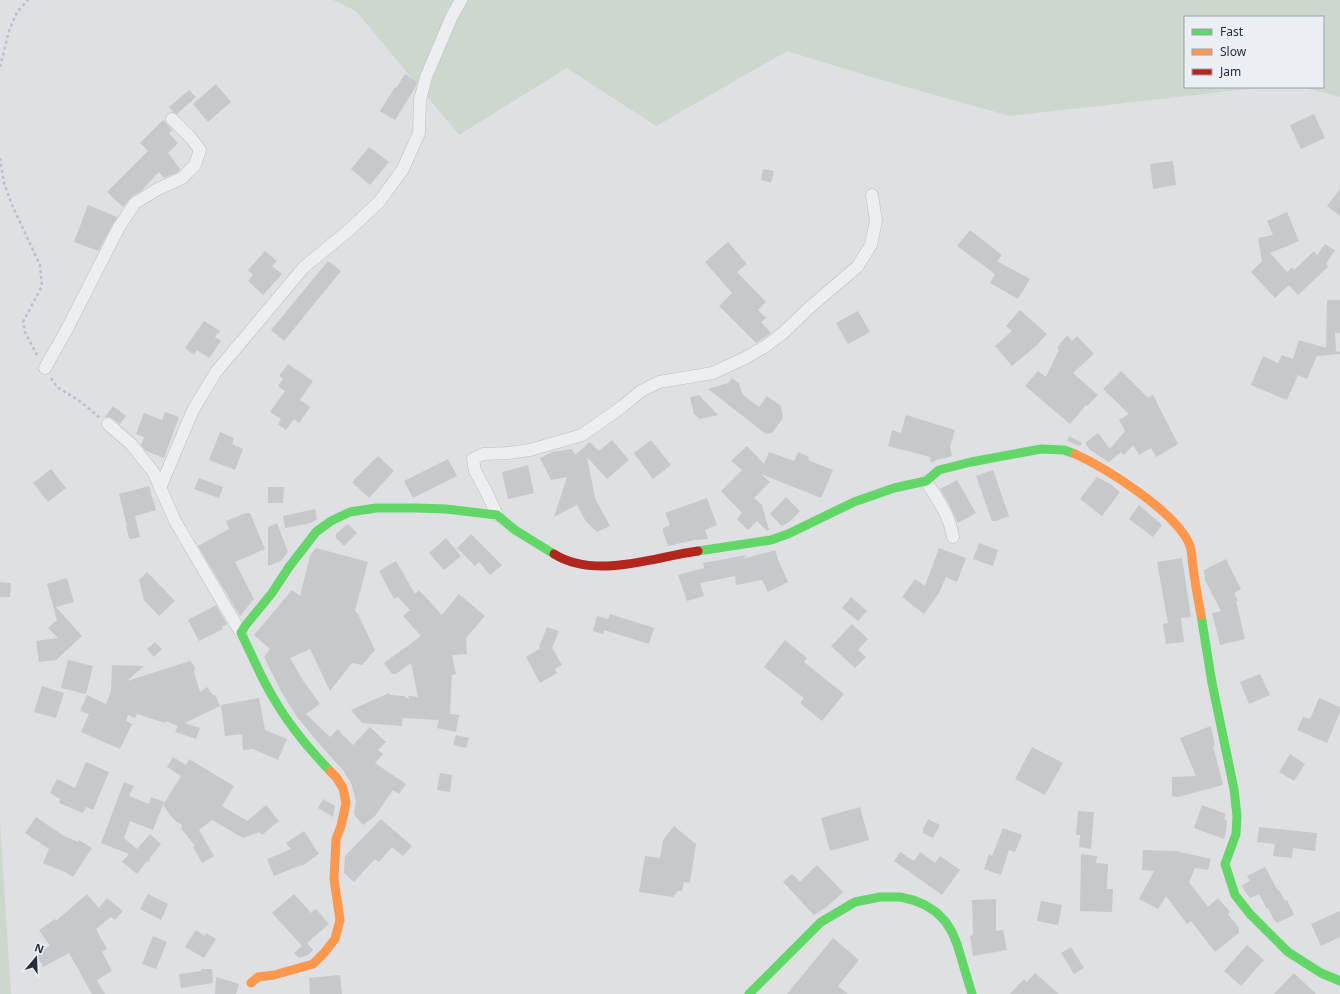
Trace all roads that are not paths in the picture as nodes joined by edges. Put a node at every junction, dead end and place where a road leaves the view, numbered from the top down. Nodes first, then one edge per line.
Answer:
1 (462, 0) edge
2 (172, 119) dead end
3 (872, 194) dead end
4 (45, 368) road end
5 (108, 424) road end
6 (926, 481) junction
7 (160, 488) junction
8 (497, 515) junction
9 (953, 537) dead end
10 (241, 633) junction
11 (1340, 981) edge
12 (251, 983) dead end
13 (749, 994) edge
14 (972, 994) edge

1 - 7 street
2 - 4 street
3 - 8 street
5 - 7 street
6 - 8 street
6 - 9 street
6 - 11 street
7 - 10 street
8 - 10 street
10 - 12 street
13 - 14 street

